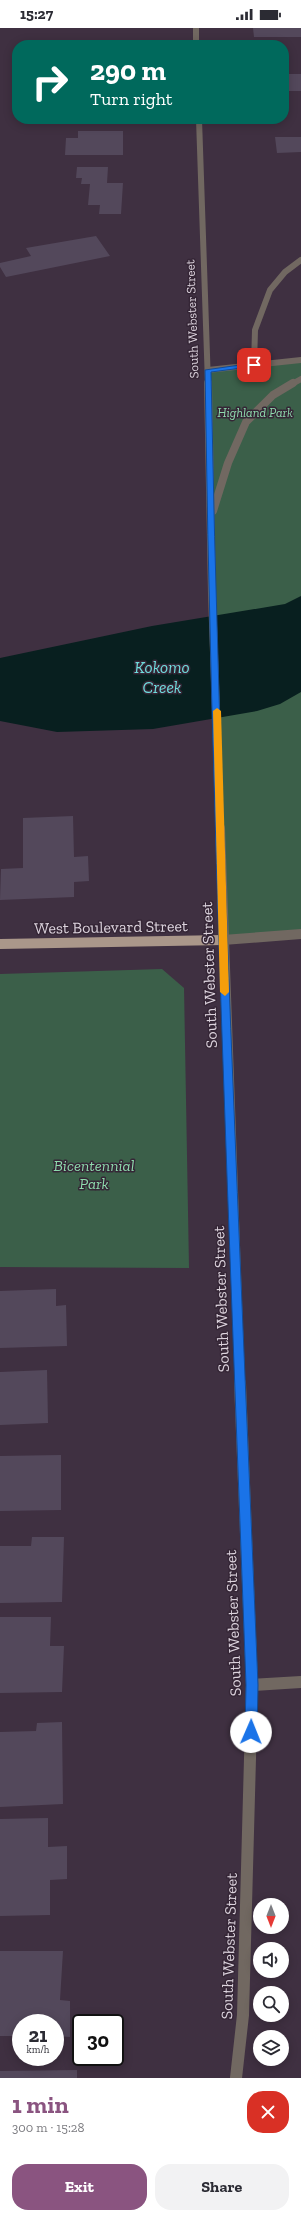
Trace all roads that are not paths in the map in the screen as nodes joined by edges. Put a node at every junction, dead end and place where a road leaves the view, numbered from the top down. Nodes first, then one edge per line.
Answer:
1 (196, 28) edge
2 (196, 40) edge
3 (199, 124) edge
4 (301, 260) edge
5 (301, 360) edge
6 (254, 365) junction
7 (208, 370) junction
8 (301, 378) edge
9 (211, 519) junction
10 (301, 934) edge
11 (223, 940) junction
12 (0, 944) edge
13 (301, 1682) edge
14 (252, 1685) junction
15 (236, 2078) edge

1 - 2 street
3 - 7 street, South Webster Street
4 - 6 street
5 - 6 street
6 - 7 street
7 - 9 street, South Webster Street
8 - 9 street, South Webster Street
9 - 11 street, South Webster Street
10 - 11 street
11 - 12 main road, West Boulevard Street
11 - 14 street, South Webster Street
13 - 14 street
14 - 15 street, South Webster Street

